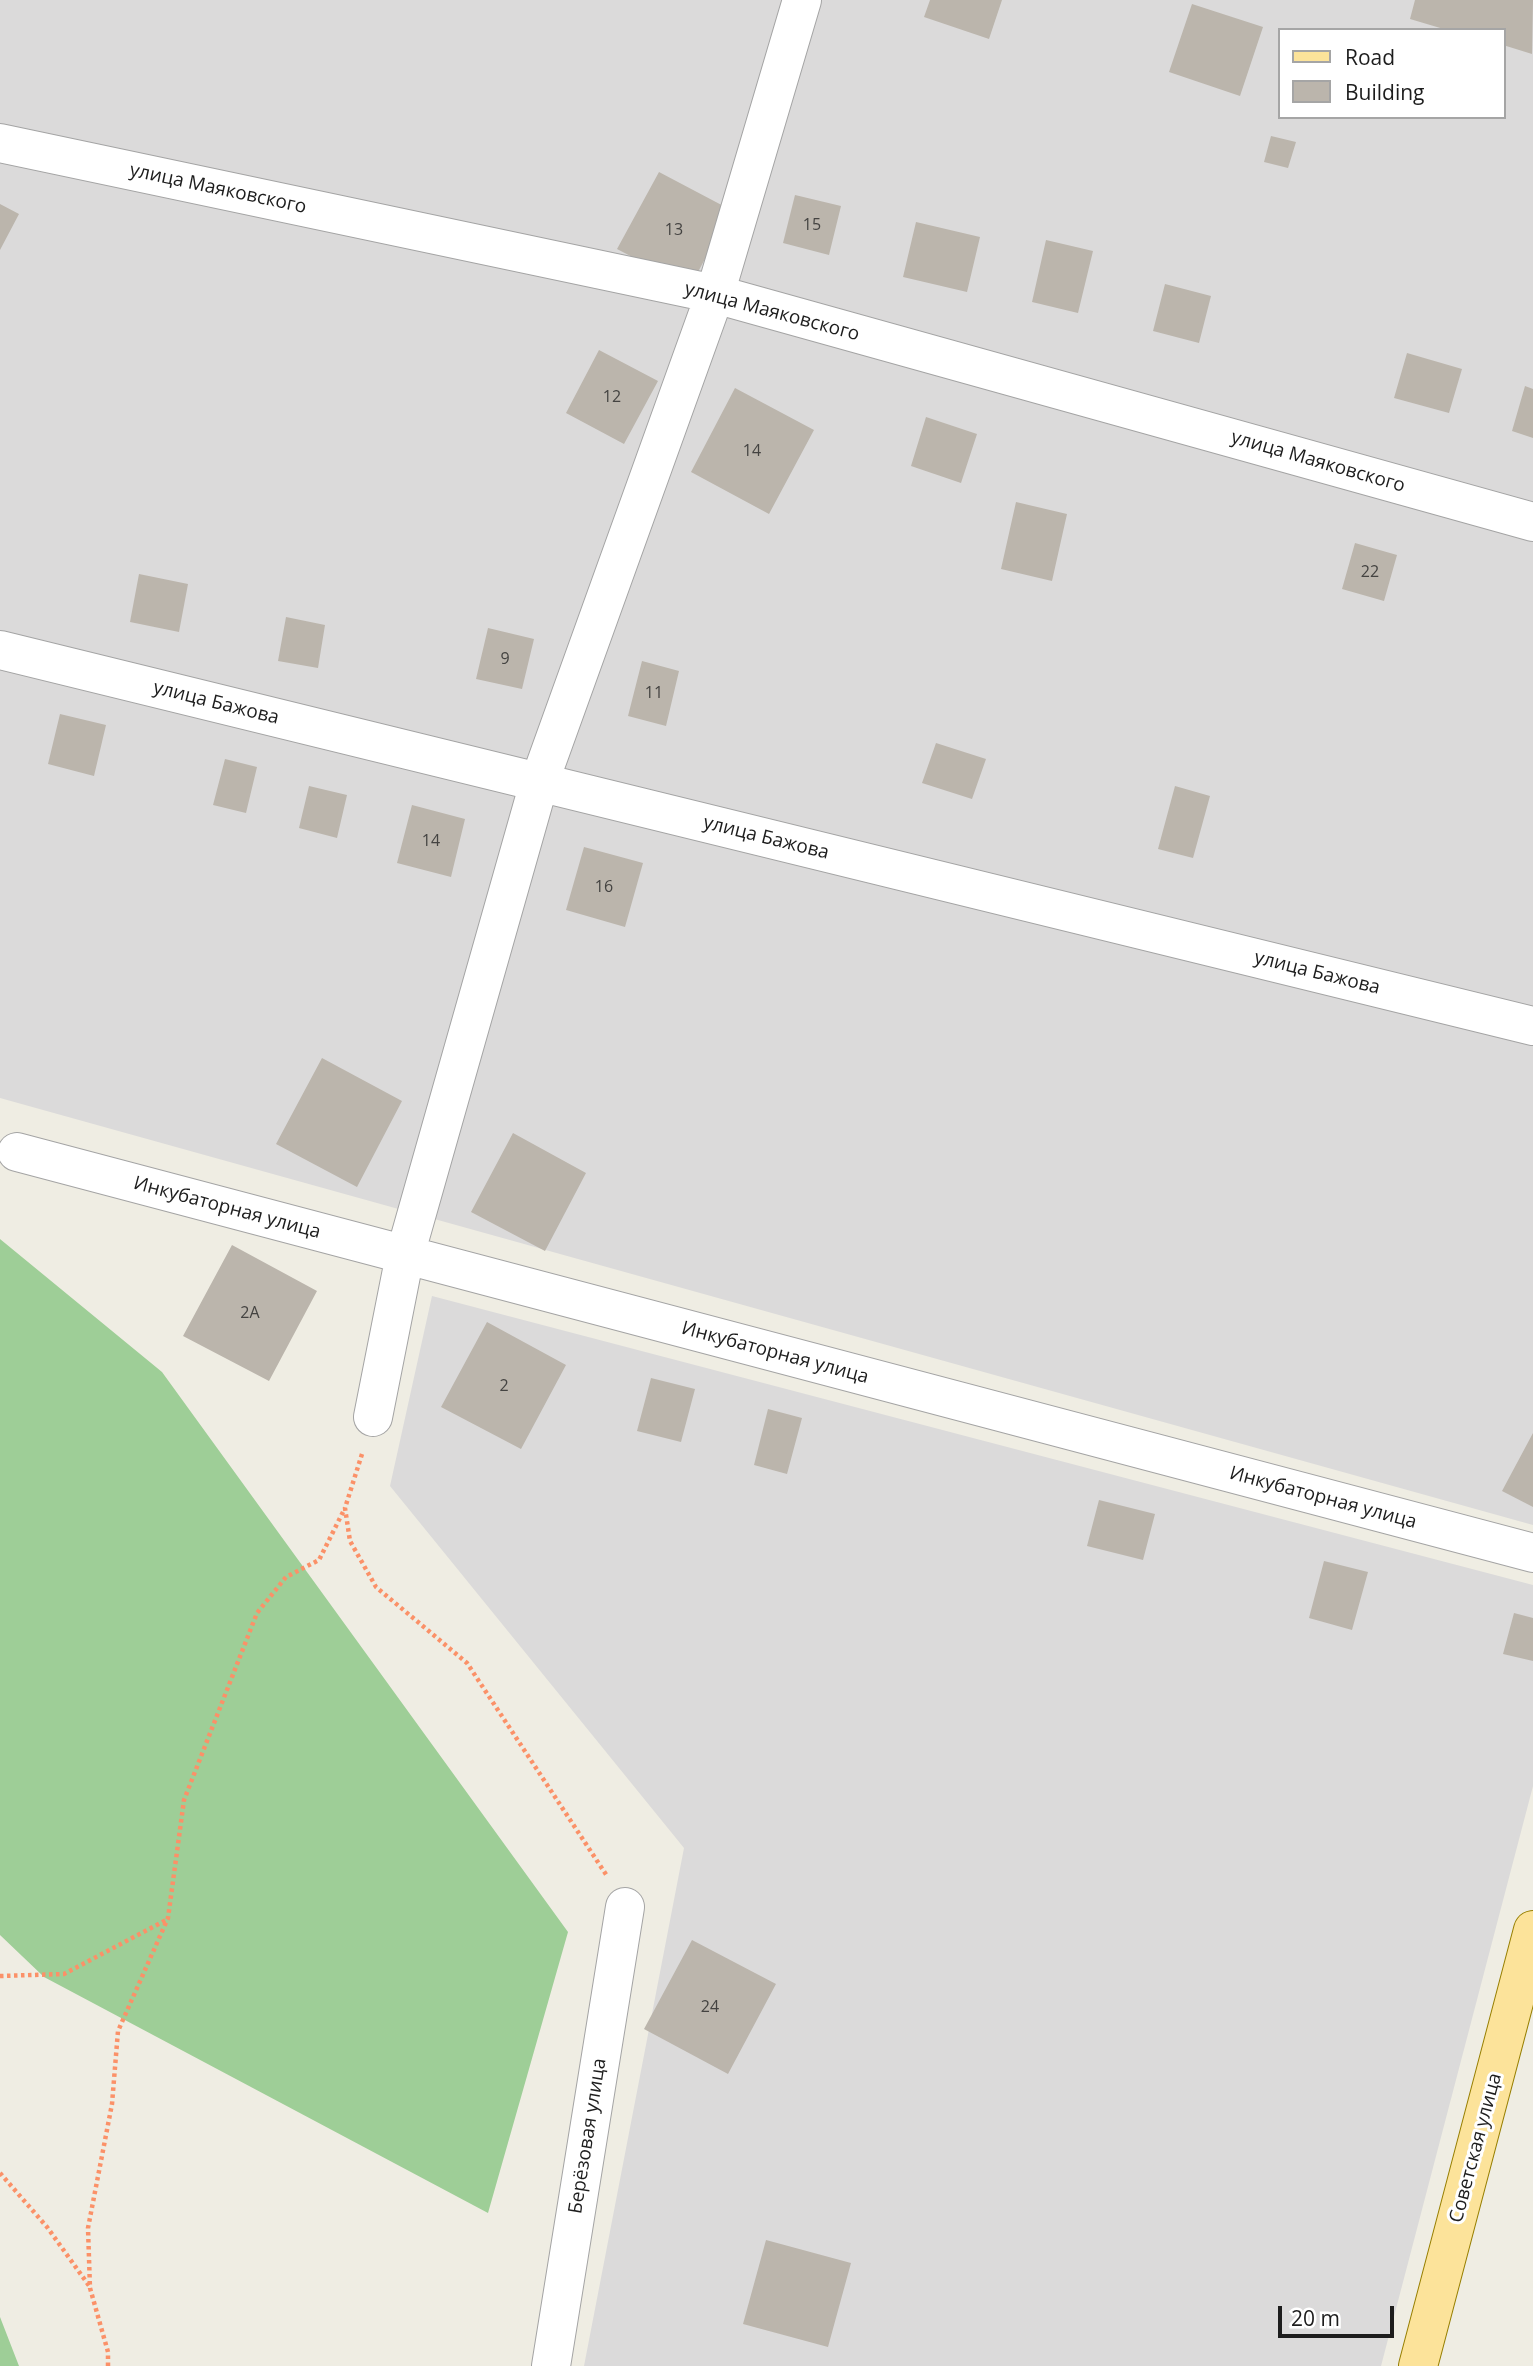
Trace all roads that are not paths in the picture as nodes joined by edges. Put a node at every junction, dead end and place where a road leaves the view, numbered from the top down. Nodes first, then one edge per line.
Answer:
1 (802, 0) edge
2 (0, 144) edge
3 (715, 294) junction
4 (1533, 522) edge
5 (0, 650) edge
6 (539, 783) junction
7 (1533, 1026) edge
8 (17, 1152) dead end
9 (405, 1255) junction
10 (373, 1417) road end
11 (1533, 1553) edge
12 (625, 1907) road end
13 (1533, 1930) edge
14 (551, 2366) edge
15 (1418, 2366) edge

1 - 3 street
2 - 3 street, улица Маяковского
3 - 4 street, улица Маяковского
3 - 6 street
5 - 6 street, улица Бажова
6 - 7 street, улица Бажова
6 - 9 street
8 - 9 street, Инкубаторная улица
9 - 10 street
9 - 11 street, Инкубаторная улица
12 - 14 street, Берёзовая улица
13 - 15 main road, Советская улица

